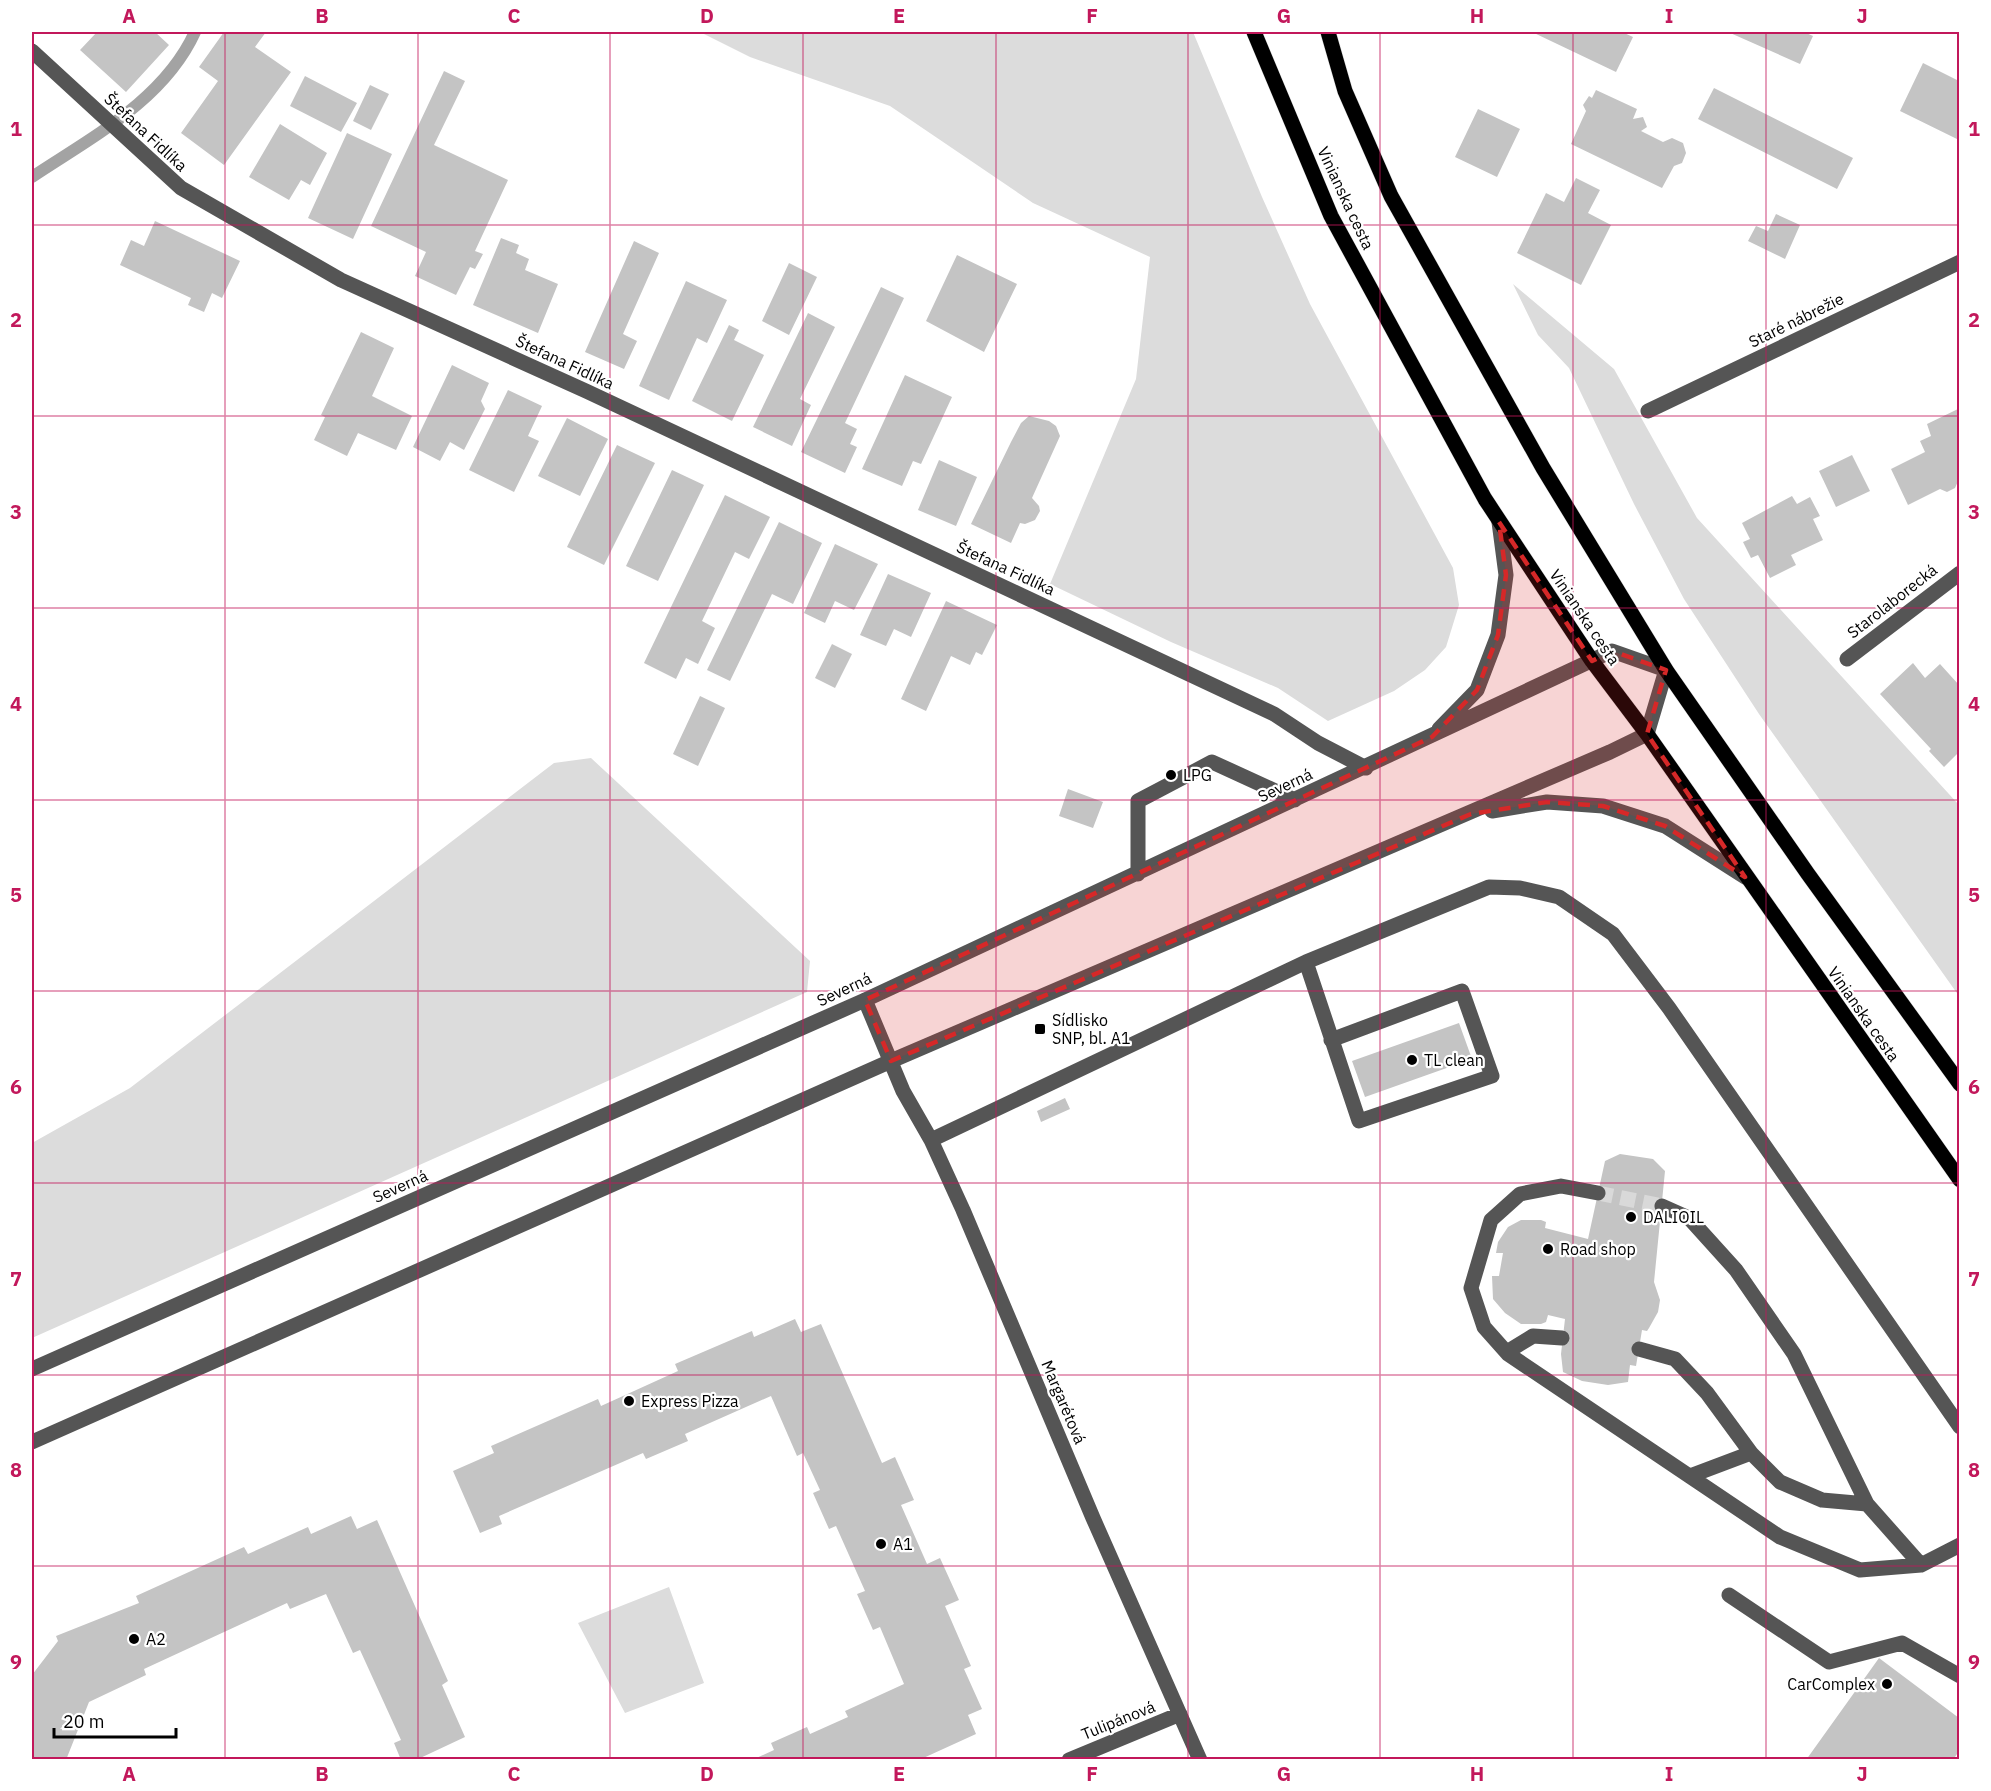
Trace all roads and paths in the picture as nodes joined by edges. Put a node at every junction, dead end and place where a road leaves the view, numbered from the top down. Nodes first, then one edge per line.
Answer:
1 (1254, 32) edge
2 (1328, 32) edge
3 (32, 51) edge
4 (1959, 262) edge
5 (1648, 411) dead end
6 (1499, 522) junction
7 (1959, 573) edge
8 (1847, 659) dead end
9 (1592, 661) junction
10 (1666, 670) junction
11 (1647, 734) junction
12 (1432, 737) junction
13 (1366, 768) junction
14 (1295, 800) junction
15 (1472, 814) junction
16 (1138, 874) junction
17 (1745, 877) junction
18 (1306, 962) junction
19 (865, 1000) junction
20 (1331, 1040) junction
21 (891, 1061) junction
22 (1959, 1084) edge
23 (931, 1140) junction
24 (1959, 1180) edge
25 (1598, 1194) tunnel mouth
26 (1662, 1206) tunnel mouth
27 (1562, 1338) dead end
28 (1639, 1349) dead end
29 (1507, 1352) junction
30 (32, 1369) edge
31 (1959, 1427) edge
32 (32, 1442) edge
33 (1751, 1453) junction
34 (1690, 1476) junction
35 (1867, 1504) junction
36 (1959, 1545) edge
37 (1921, 1566) junction
38 (1729, 1595) dead end
39 (1959, 1676) edge
40 (1180, 1713) junction
41 (1069, 1760) edge
42 (1200, 1760) edge

1 - 6 main road, Vinianska cesta
2 - 10 main road
3 - 13 street, Štefana Fidlíka
4 - 5 street, Staré nábrežie
6 - 9 main road, Vinianska cesta
6 - 12 street
7 - 8 street, Starolaborecká
9 - 10 street, Severná
9 - 11 main road, Vinianska cesta
9 - 12 street, Severná
10 - 11 street
10 - 22 main road
11 - 15 street
11 - 17 main road, Vinianska cesta
12 - 13 street, Severná
13 - 14 street, Severná
14 - 16 street, Severná
14 - 16 street
15 - 17 street
15 - 21 street
16 - 19 street, Severná
17 - 24 main road, Vinianska cesta
18 - 20 street
18 - 23 street
18 - 31 street
19 - 21 street, Margarétová
19 - 30 street, Severná
20 - 20 street
21 - 23 street, Margarétová
21 - 32 street
23 - 40 street, Margarétová
25 - 29 street
26 - 35 street
27 - 29 street
28 - 33 street
29 - 34 street
33 - 34 street
33 - 35 street
34 - 37 street
35 - 37 street
36 - 37 street
38 - 39 street
40 - 41 street, Tulipánová
40 - 42 street, Margarétová

